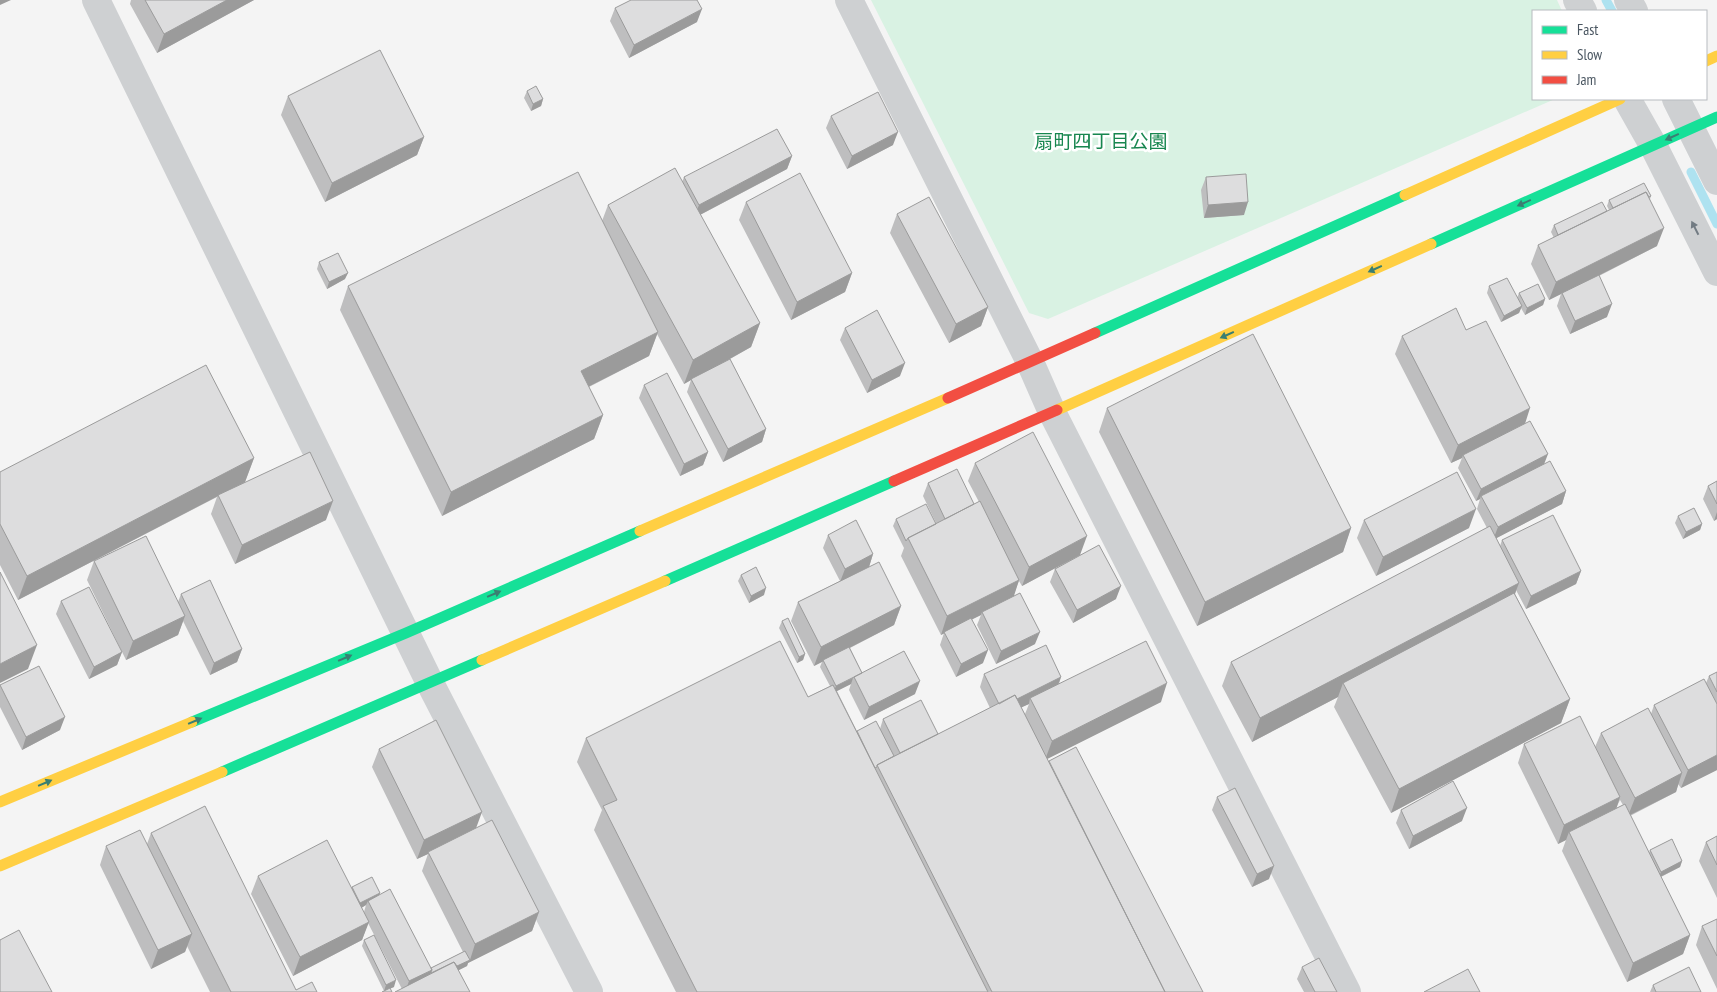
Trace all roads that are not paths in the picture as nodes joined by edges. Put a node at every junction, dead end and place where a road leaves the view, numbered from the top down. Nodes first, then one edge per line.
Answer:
1 (96, 0) edge
2 (850, 0) edge
3 (1618, 100) edge
4 (1629, 100) edge
5 (1676, 100) edge
6 (1717, 117) edge
7 (1690, 129) junction
8 (1653, 146) junction
9 (1717, 181) edge
10 (1717, 272) edge
11 (1030, 362) junction
12 (1052, 412) junction
13 (406, 633) junction
14 (430, 684) junction
15 (0, 802) edge
16 (0, 866) edge
17 (589, 992) edge
18 (1347, 992) edge

1 - 13 street
2 - 11 street
3 - 11 street
4 - 8 street
5 - 7 street
6 - 7 street
7 -> 8 street
7 - 9 street
10 -> 8 street
8 -> 12 street
11 - 12 street
13 -> 11 street
12 - 14 street
12 - 18 street
13 - 14 street
15 -> 13 street
14 - 16 street
14 - 17 street

